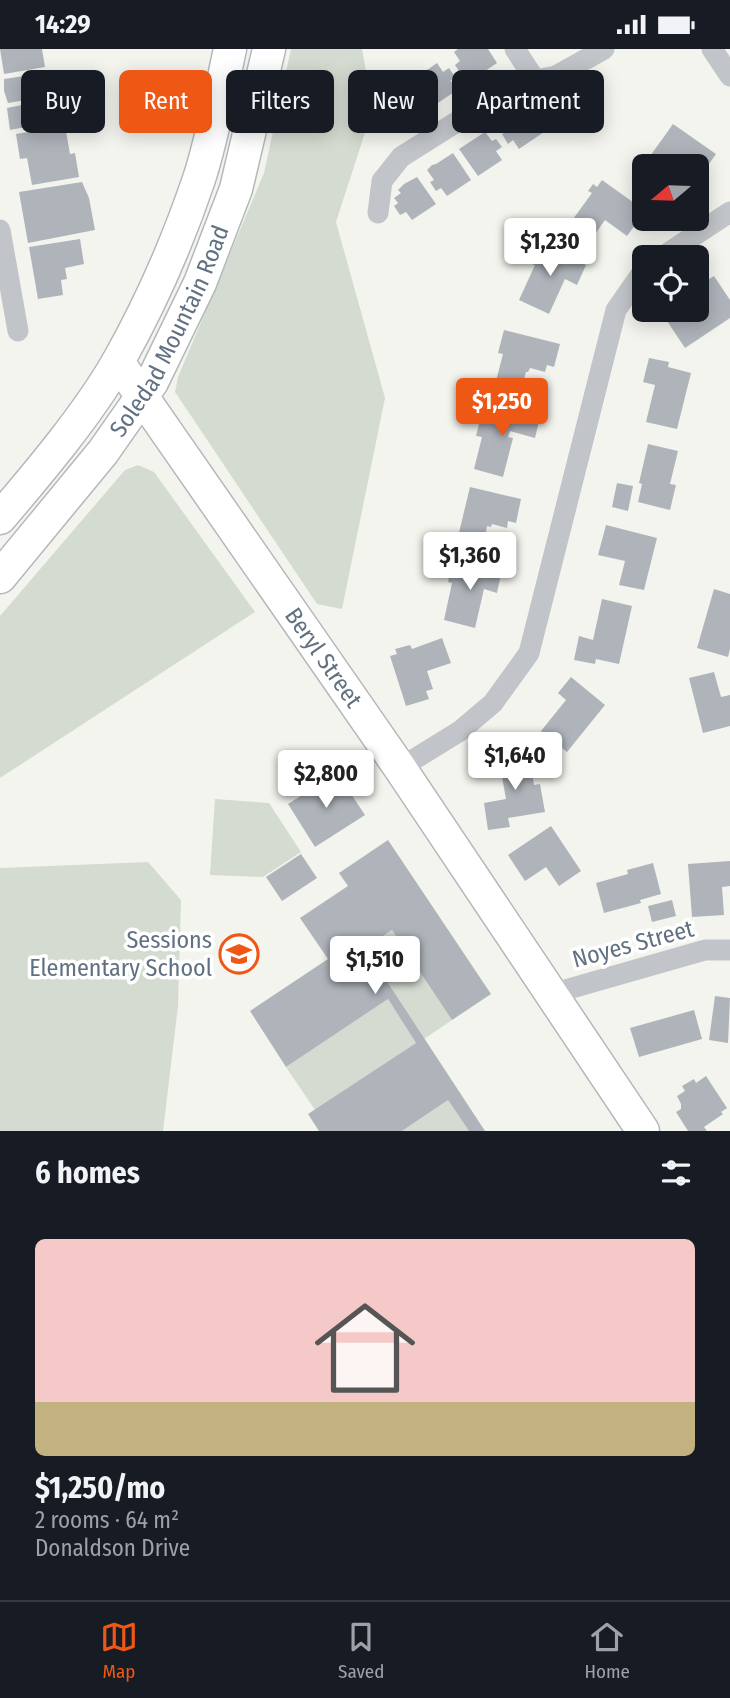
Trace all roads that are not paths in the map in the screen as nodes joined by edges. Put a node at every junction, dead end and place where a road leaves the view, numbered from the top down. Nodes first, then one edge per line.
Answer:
1 (230, 49) edge
2 (269, 49) edge
3 (515, 49) edge
4 (604, 49) edge
5 (712, 49) edge
6 (529, 70) edge
7 (567, 70) edge
8 (730, 76) edge
9 (452, 125) edge
10 (730, 212) edge
11 (378, 213) dead end
12 (0, 230) edge
13 (680, 245) edge
14 (632, 287) edge
15 (18, 331) dead end
16 (118, 362) junction
17 (142, 396) junction
18 (0, 518) edge
19 (0, 577) edge
20 (400, 768) junction
21 (730, 950) edge
22 (551, 994) junction
23 (643, 1131) edge

1 - 16 main road, Soledad Mountain Road
2 - 17 main road, Soledad Mountain Road
3 - 6 street
4 - 7 street
5 - 8 street
9 - 11 street
10 - 13 street
12 - 15 street
14 - 20 street
16 - 17 main road, Beryl Street
16 - 18 main road, Soledad Mountain Road
17 - 19 main road, Soledad Mountain Road
17 - 20 main road, Beryl Street
20 - 22 main road, Beryl Street
21 - 22 street, Noyes Street
22 - 23 main road, Beryl Street

